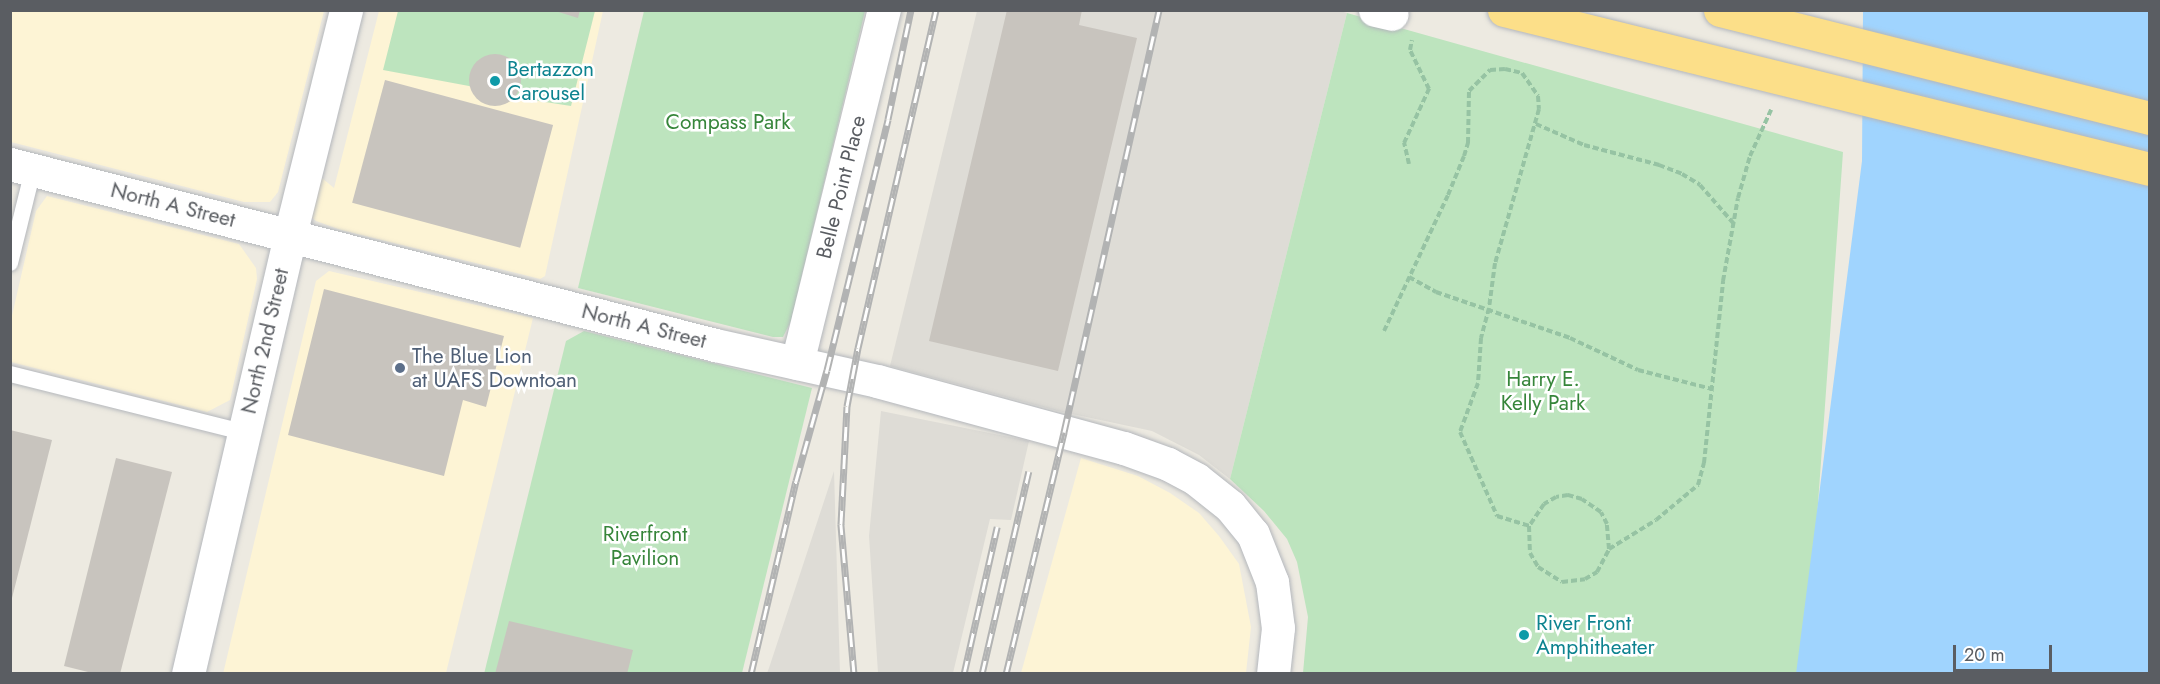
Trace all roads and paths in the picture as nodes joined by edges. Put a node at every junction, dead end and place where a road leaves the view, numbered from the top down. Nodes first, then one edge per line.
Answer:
1 (346, 10) edge
2 (884, 10) edge
3 (1504, 10) edge
4 (1720, 10) edge
5 (1394, 19) edge
6 (1772, 106) dead end
7 (2150, 117) edge
8 (1536, 124) junction
9 (1409, 164) dead end
10 (22, 167) edge
11 (2150, 169) edge
12 (1735, 225) junction
13 (290, 235) junction
14 (10, 262) edge
15 (1409, 277) junction
16 (1490, 308) junction
17 (1384, 331) dead end
18 (797, 363) junction
19 (10, 374) edge
20 (1712, 389) junction
21 (243, 432) junction
22 (1529, 526) junction
23 (1609, 549) junction
24 (188, 674) edge
25 (1273, 674) edge

1 - 13 street, North 2nd Street
2 - 18 street, Belle Point Place
3 - 11 highway
4 - 7 highway
5 - 9 path
6 - 12 path
8 - 12 path
8 - 15 path
8 - 16 path
10 - 13 street, North A Street
10 - 14 lane
12 - 20 path
13 - 18 street, North A Street
13 - 21 street, North 2nd Street
15 - 16 path
15 - 17 path
16 - 20 path
16 - 22 path
18 - 25 street, North A Street
19 - 21 lane
20 - 23 path
21 - 24 street, North 2nd Street
22 - 23 path
22 - 23 path

